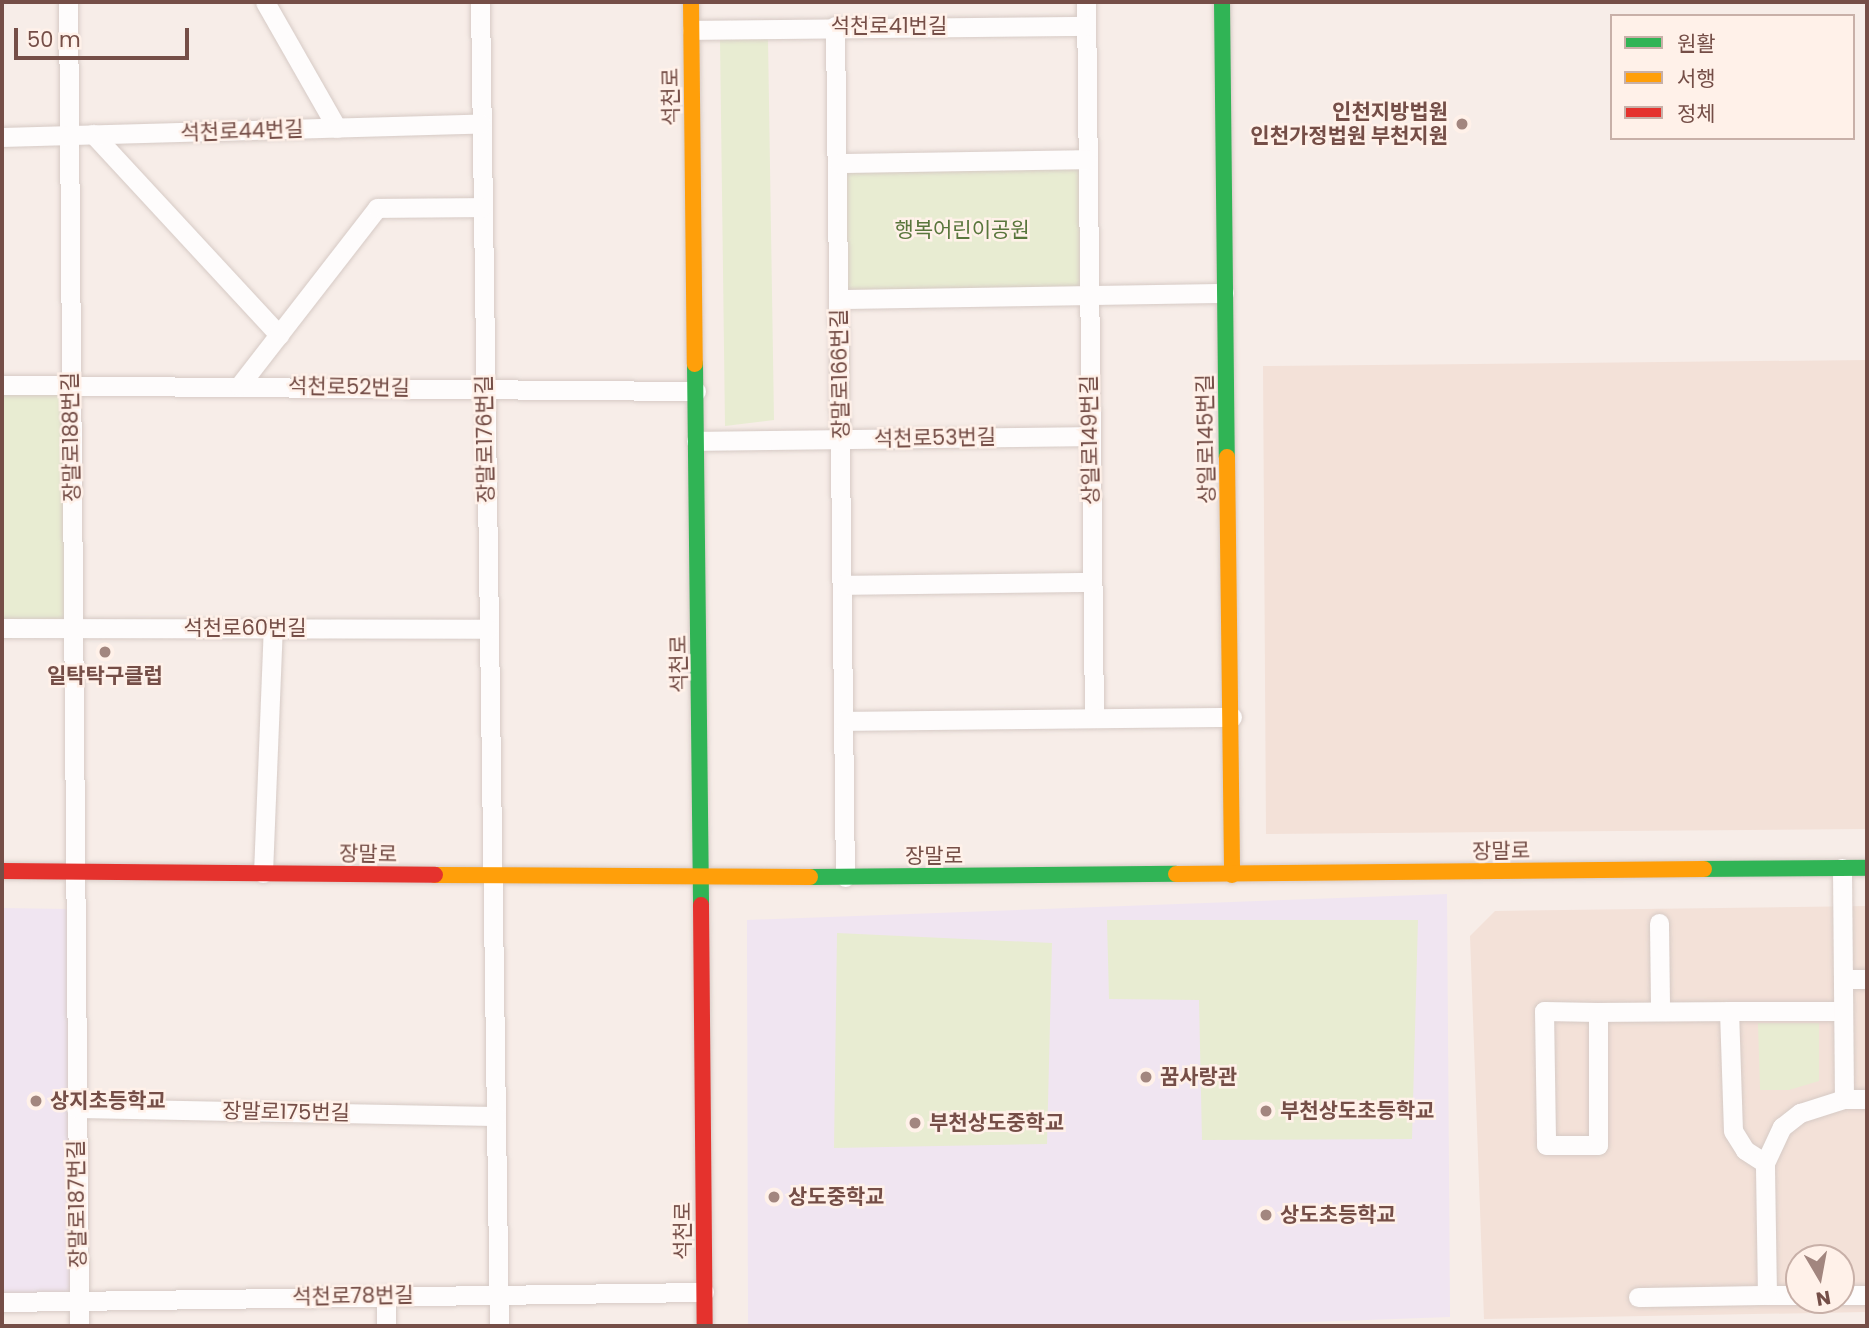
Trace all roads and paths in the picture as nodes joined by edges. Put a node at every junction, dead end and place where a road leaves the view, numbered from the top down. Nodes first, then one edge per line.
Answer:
1 (68, 2) edge
2 (265, 2) edge
3 (480, 2) edge
4 (691, 2) edge
5 (1086, 2) edge
6 (1222, 2) edge
7 (835, 26) junction
8 (1086, 26) junction
9 (692, 30) junction
10 (481, 124) junction
11 (337, 128) junction
12 (93, 134) junction
13 (69, 135) junction
14 (2, 136) edge
15 (1087, 159) junction
16 (838, 163) junction
17 (482, 207) junction
18 (1224, 293) junction
19 (1089, 298) junction
20 (839, 299) junction
21 (279, 335) junction
22 (2, 384) edge
23 (69, 385) junction
24 (239, 386) junction
25 (484, 389) junction
26 (696, 391) junction
27 (1090, 436) junction
28 (841, 439) junction
29 (696, 441) junction
30 (1092, 582) junction
31 (842, 585) junction
32 (2, 628) edge
33 (75, 628) junction
34 (273, 628) junction
35 (488, 628) junction
36 (1231, 717) junction
37 (1094, 718) junction
38 (844, 721) junction
39 (1842, 868) junction
40 (1867, 868) edge
41 (2, 871) edge
42 (76, 871) junction
43 (264, 873) junction
44 (1232, 875) junction
45 (490, 876) junction
46 (845, 877) junction
47 (703, 878) junction
48 (1659, 923) dead end
49 (1843, 979) junction
50 (1867, 979) edge
51 (1660, 1009) junction
52 (1729, 1011) junction
53 (1843, 1011) junction
54 (1598, 1012) junction
55 (1844, 1099) junction
56 (1867, 1099) edge
57 (76, 1108) junction
58 (496, 1116) junction
59 (1765, 1163) junction
60 (704, 1292) junction
61 (498, 1294) junction
62 (386, 1295) junction
63 (1767, 1295) junction
64 (1785, 1295) edge
65 (1638, 1297) dead end
66 (2, 1301) edge
67 (78, 1301) junction
68 (79, 1326) edge
69 (386, 1326) edge
70 (499, 1326) edge
71 (705, 1326) edge

1 - 13 street, 장말로188번길
2 - 11 street
3 - 10 street, 장말로176번길
4 - 9 street, 석천로
5 - 8 street, 상일로149번길
6 - 18 street, 상일로145번길
7 - 8 street, 석천로41번길
7 - 9 street, 석천로41번길
7 - 16 street, 장말로166번길
8 - 15 street, 상일로149번길
9 - 26 street, 석천로
10 - 11 street, 석천로44번길
10 - 17 street, 장말로176번길
11 - 12 street, 석천로44번길
12 - 13 street, 석천로44번길
12 - 21 street
13 - 14 street, 석천로44번길
13 - 23 street, 장말로188번길
15 - 16 street
15 - 19 street, 상일로149번길
16 - 20 street, 장말로166번길
17 - 21 street
17 - 25 street, 장말로176번길
18 - 19 street
18 - 36 street, 상일로145번길
19 - 20 street
19 - 27 street, 상일로149번길
20 - 28 street, 장말로166번길
21 - 24 street
22 - 23 street, 석천로52번길
23 - 24 street, 석천로52번길
23 - 33 street, 장말로188번길
24 - 25 street, 석천로52번길
25 - 26 street, 석천로52번길
25 - 35 street, 장말로176번길
26 - 29 street, 석천로
27 - 28 street, 석천로53번길
27 - 30 street, 상일로149번길
28 - 29 street, 석천로53번길
28 - 31 street, 장말로166번길
29 - 47 street, 석천로
30 - 31 street
30 - 37 street, 상일로149번길
31 - 38 street, 장말로166번길
32 - 33 street, 석천로60번길
33 - 34 street, 석천로60번길
33 - 42 street, 장말로188번길
34 - 35 street, 석천로60번길
34 - 43 street
35 - 45 street, 장말로176번길
36 - 37 street
36 - 44 street, 상일로145번길
37 - 38 street
38 - 46 street, 장말로166번길
39 - 40 street, 장말로
39 - 44 street, 장말로
39 - 49 street
41 - 42 street, 장말로
42 - 43 street, 장말로
42 - 57 street, 장말로187번길
43 - 45 street, 장말로
44 - 46 street, 장말로
45 - 47 street, 장말로
45 - 58 street
46 - 47 street, 장말로
47 - 60 street, 석천로
48 - 51 street
49 - 50 street
49 - 53 street
51 - 52 street
51 - 54 street
52 - 53 street
52 - 59 street
53 - 55 street
54 - 54 street
55 - 56 street
55 - 59 street
57 - 58 street, 장말로175번길
57 - 67 street, 장말로187번길
58 - 61 street
59 - 63 street
60 - 61 street, 석천로78번길
60 - 71 street, 석천로
61 - 62 street, 석천로78번길
61 - 70 street
62 - 67 street, 석천로78번길
62 - 69 street
63 - 64 street
63 - 65 street
66 - 67 street, 석천로78번길
67 - 68 street, 장말로187번길

